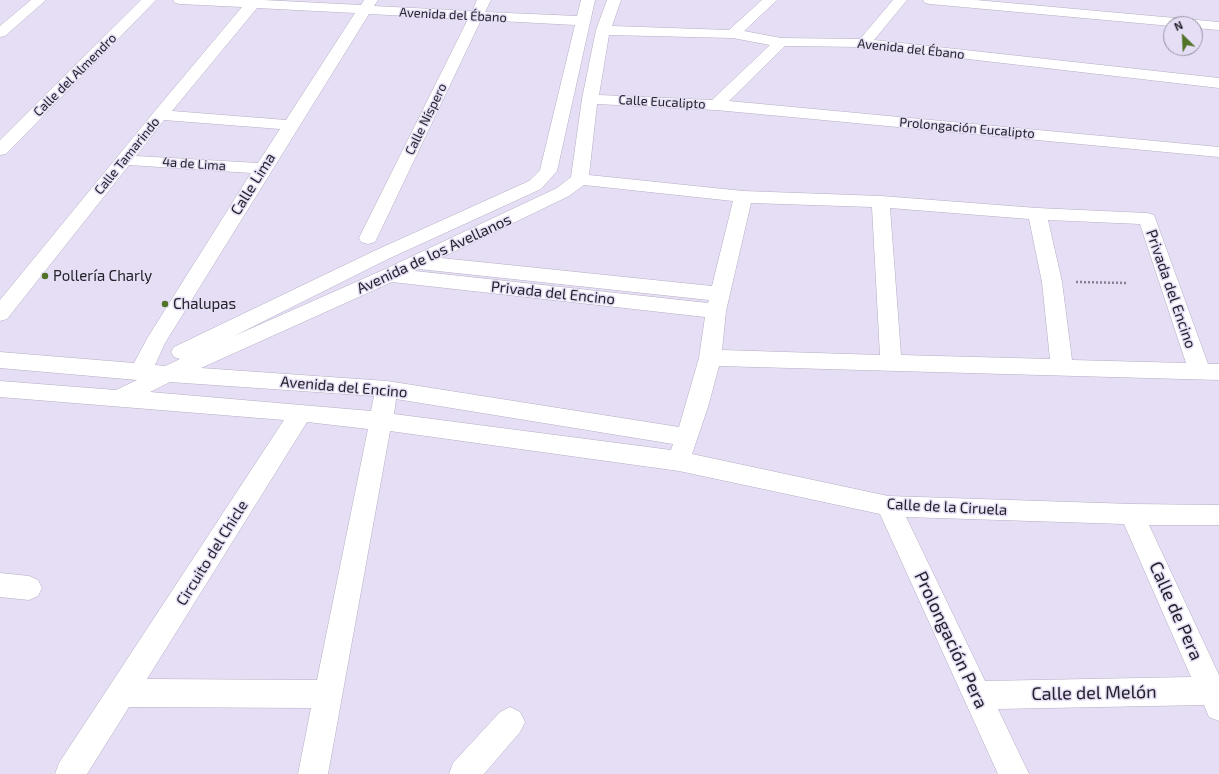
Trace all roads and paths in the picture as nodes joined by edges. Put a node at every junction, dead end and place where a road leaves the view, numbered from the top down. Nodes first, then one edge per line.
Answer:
1 (39, 0) edge
2 (149, 0) edge
3 (180, 0) edge
4 (484, 0) edge
5 (588, 0) edge
6 (614, 0) edge
7 (770, 0) edge
8 (900, 0) edge
9 (930, 0) edge
10 (254, 2) edge
11 (368, 5) edge
12 (478, 16) junction
13 (583, 21) junction
14 (1163, 21) edge
15 (1203, 25) edge
16 (1219, 26) edge
17 (603, 30) junction
18 (0, 33) edge
19 (733, 34) junction
20 (781, 42) junction
21 (864, 43) junction
22 (1219, 83) edge
23 (590, 99) junction
24 (716, 105) junction
25 (160, 115) junction
26 (291, 125) junction
27 (0, 150) edge
28 (1219, 152) edge
29 (125, 160) junction
30 (263, 169) junction
31 (580, 179) junction
32 (742, 197) junction
33 (881, 202) junction
34 (1037, 214) junction
35 (368, 238) dead end
36 (415, 262) junction
37 (390, 275) junction
38 (1092, 282) dead end
39 (1127, 283) dead end
40 (718, 303) junction
41 (0, 314) edge
42 (710, 358) junction
43 (0, 360) edge
44 (891, 363) junction
45 (1062, 367) junction
46 (141, 372) junction
47 (1209, 372) edge
48 (169, 373) junction
49 (0, 389) edge
50 (387, 389) junction
51 (93, 397) junction
52 (118, 399) junction
53 (301, 413) junction
54 (381, 421) junction
55 (686, 437) junction
56 (679, 461) junction
57 (888, 506) junction
58 (1132, 514) junction
59 (1219, 515) edge
60 (0, 585) edge
61 (29, 588) dead end
62 (123, 693) junction
63 (329, 694) junction
64 (976, 695) junction
65 (1215, 699) edge
66 (510, 722) dead end
67 (70, 774) edge
68 (314, 774) edge
69 (464, 774) edge
70 (1014, 774) edge

1 - 18 street
2 - 27 street, Calle del Almendro
3 - 10 street, Avenida del Ébano
4 - 12 street, Calle Níspero
5 - 13 street, Avenida de los Avellanos
6 - 17 street
7 - 19 street
8 - 21 street
9 - 14 street
10 - 11 street, Avenida del Ébano
10 - 25 street, Calle Tamarindo
11 - 12 street, Avenida del Ébano
11 - 26 street, Calle Lima
12 - 13 street, Avenida del Ébano
12 - 35 street, Calle Níspero
13 - 46 street, Avenida de los Avellanos
15 - 16 street
17 - 19 street, Avenida del Ébano
17 - 23 street
19 - 20 street, Avenida del Ébano
20 - 21 street, Avenida del Ébano
20 - 24 street, Calle Eucalipto
21 - 22 street, Avenida del Ébano
23 - 24 street, Calle Eucalipto
23 - 31 street
24 - 28 street, Prolongación Eucalipto
25 - 26 street
25 - 29 street, Calle Tamarindo
26 - 30 street, Calle Lima
29 - 30 street, 4a de Lima
29 - 41 street, Calle Tamarindo
30 - 46 street, Calle Lima
31 - 32 street, Privada del Encino
31 - 36 street, Avenida de los Avellanos
32 - 33 street, Privada del Encino
32 - 40 street
33 - 34 street, Privada del Encino
33 - 44 street
34 - 45 street
34 - 47 street, Privada del Encino
36 - 37 street, Avenida de los Avellanos
36 - 40 street, Privada del Encino
37 - 40 street, Privada del Encino
37 - 48 street, Avenida de los Avellanos
38 - 39 path
40 - 42 street
42 - 44 street, Privada del Encino
42 - 55 street
43 - 46 street, Avenida del Encino
44 - 45 street, Privada del Encino
45 - 47 street, Privada del Encino
46 - 48 street, Avenida del Encino
46 - 51 street, Avenida de los Avellanos
48 - 50 street, Avenida del Encino
48 - 52 street, Avenida de los Avellanos
49 - 51 street, Avenida del Encino
50 - 54 street
50 - 55 street, Avenida del Encino
51 - 52 street, Avenida del Encino
52 - 53 street, Avenida del Encino
53 - 54 street, Avenida del Encino
53 - 62 street, Circuito del Chicle
54 - 56 street, Avenida del Encino
54 - 63 street
55 - 56 street
56 - 57 street, Calle de la Ciruela
57 - 58 street, Calle de la Ciruela
57 - 64 street, Prolongación Pera
58 - 59 street, Calle de la Ciruela
58 - 65 street, Calle de Pera
60 - 61 street
62 - 63 street
62 - 67 street, Circuito del Chicle
63 - 68 street
64 - 65 street, Calle del Melón
64 - 70 street, Prolongación Pera
66 - 69 street

